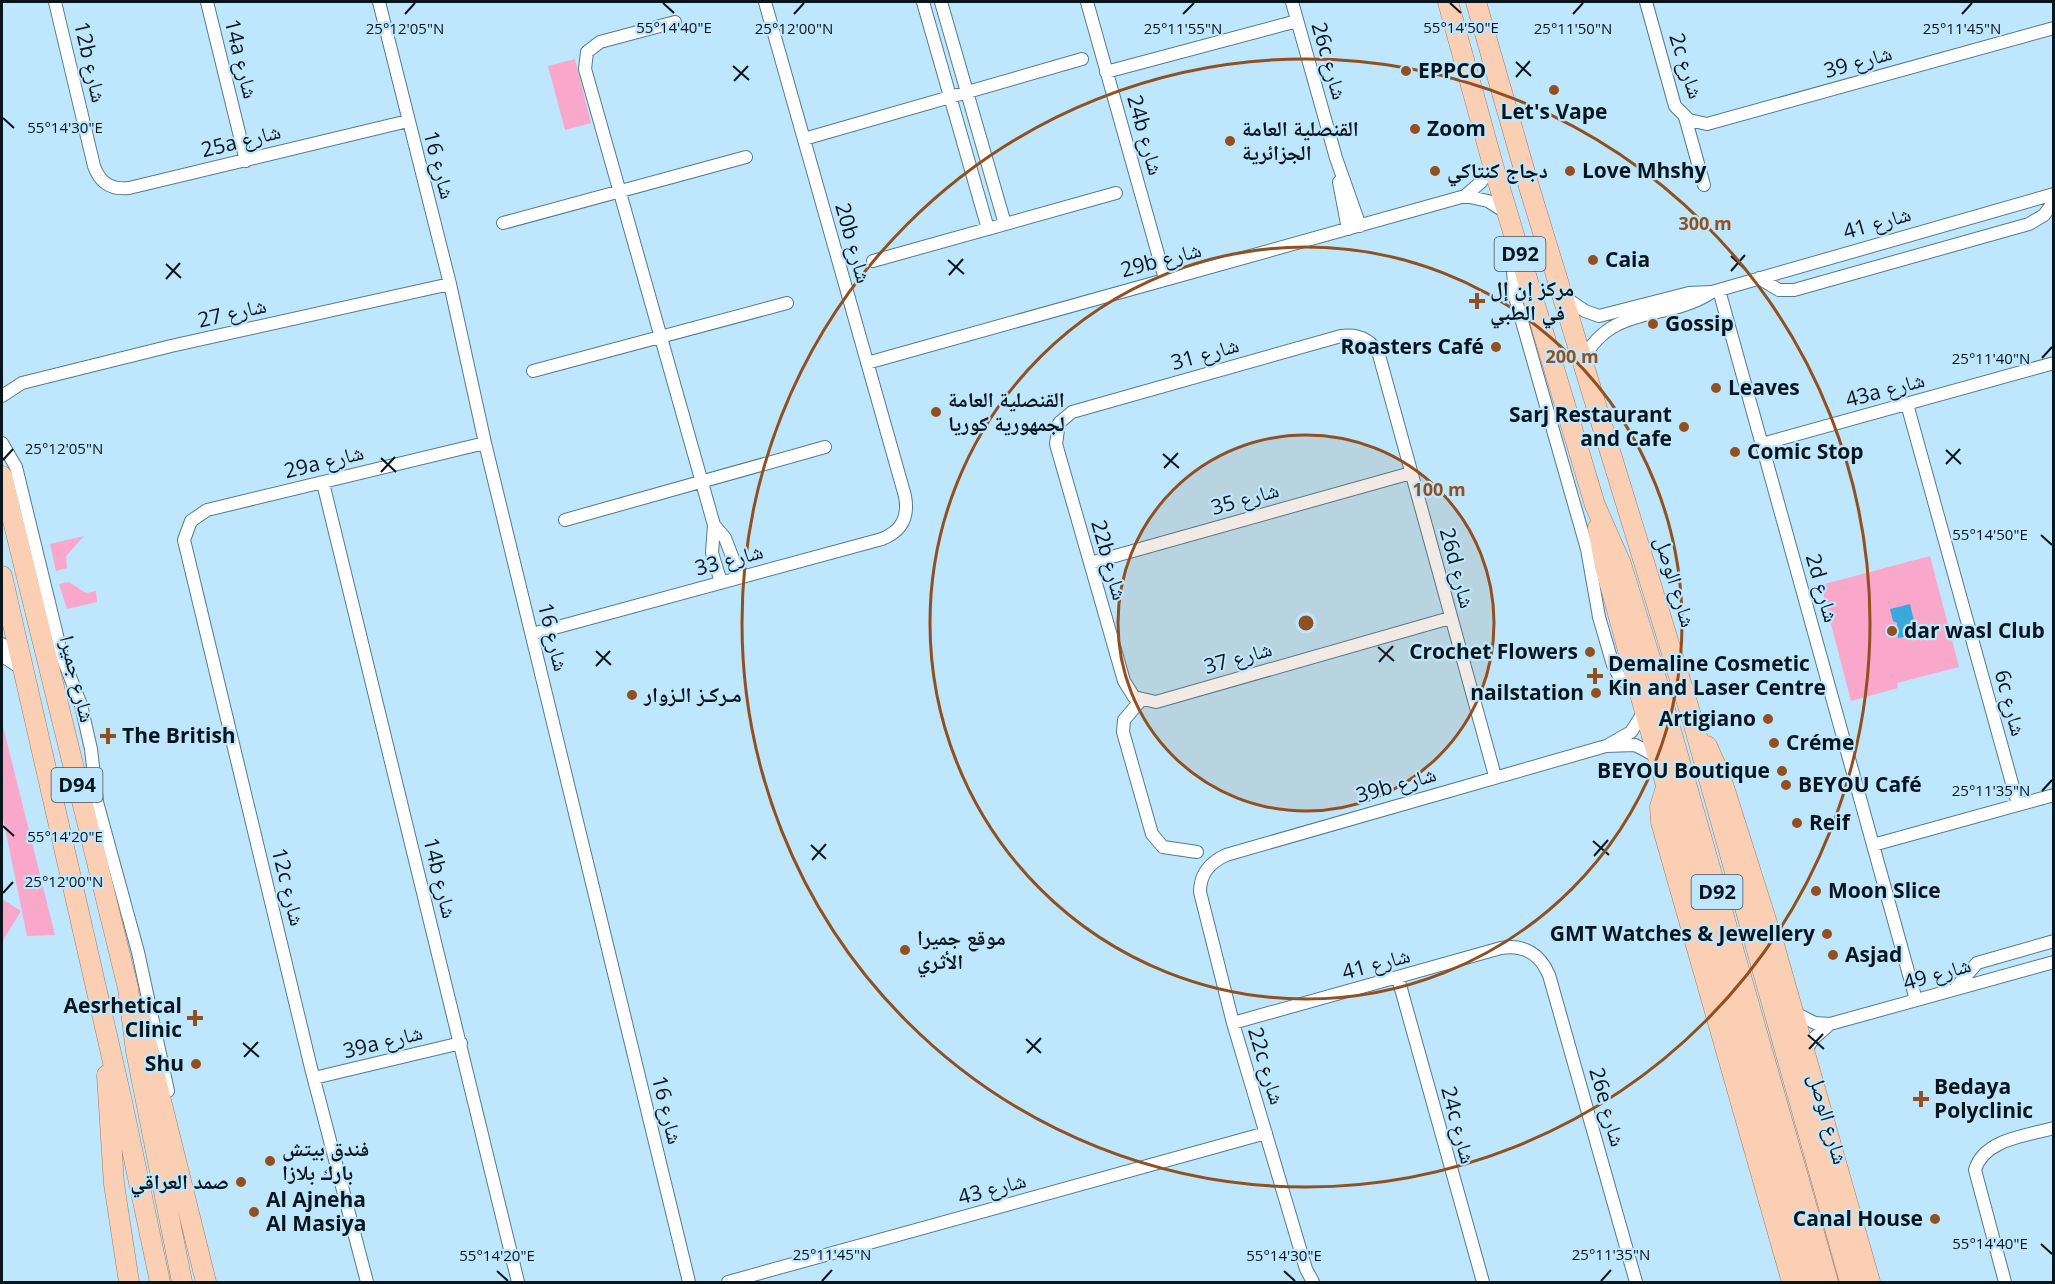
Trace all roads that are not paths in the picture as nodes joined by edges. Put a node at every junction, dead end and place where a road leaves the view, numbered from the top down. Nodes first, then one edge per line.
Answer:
1 (55, 2) edge
2 (207, 2) edge
3 (379, 2) edge
4 (765, 2) edge
5 (923, 2) edge
6 (941, 2) edge
7 (1087, 2) edge
8 (1292, 2) edge
9 (1448, 2) edge
10 (1476, 2) edge
11 (1646, 2) edge
12 (1297, 21) junction
13 (675, 22) dead end
14 (2054, 28) edge
15 (1082, 59) dead end
16 (1106, 72) junction
17 (966, 92) junction
18 (948, 97) junction
19 (1685, 117) junction
20 (408, 121) junction
21 (1707, 124) joint
22 (804, 139) junction
23 (746, 157) dead end
24 (246, 160) junction
25 (1493, 165) junction
26 (94, 166) joint
27 (1704, 185) dead end
28 (621, 190) junction
29 (1116, 193) dead end
30 (2054, 194) edge
31 (1465, 196) junction
32 (2054, 202) edge
33 (1508, 214) junction
34 (503, 223) dead end
35 (1005, 224) junction
36 (1354, 227) junction
37 (988, 229) junction
38 (1518, 248) junction
39 (873, 261) dead end
40 (1759, 278) junction
41 (1166, 279) junction
42 (450, 284) junction
43 (1715, 291) junction
44 (1561, 295) junction
45 (787, 303) dead end
46 (660, 336) junction
47 (1365, 339) joint
48 (1582, 361) junction
49 (867, 363) junction
50 (2052, 364) edge
51 (533, 371) dead end
52 (2054, 378) edge
53 (2, 381) edge
54 (22, 383) junction
55 (2, 396) edge
56 (1907, 404) junction
57 (1059, 423) joint
58 (2, 443) edge
59 (485, 443) junction
60 (1762, 444) junction
61 (825, 447) dead end
62 (1411, 473) junction
63 (2, 476) edge
64 (701, 482) junction
65 (323, 483) junction
66 (905, 496) joint
67 (1595, 505) junction
68 (207, 510) joint
69 (565, 520) dead end
70 (714, 525) junction
71 (1090, 563) junction
72 (2, 576) edge
73 (740, 577) junction
74 (721, 582) junction
75 (1450, 618) junction
76 (532, 634) junction
77 (2, 644) edge
78 (25, 671) junction
79 (1141, 700) junction
80 (1643, 702) junction
81 (1693, 722) junction
82 (1606, 746) junction
83 (1658, 757) junction
84 (1495, 776) junction
85 (1666, 784) junction
86 (2054, 795) edge
87 (2018, 805) junction
88 (1873, 845) junction
89 (1197, 852) dead end
90 (1203, 873) joint
91 (2054, 941) edge
92 (1528, 950) joint
93 (2054, 962) edge
94 (1398, 978) junction
95 (128, 988) junction
96 (1955, 989) junction
97 (1916, 1000) junction
98 (1792, 1011) junction
99 (1233, 1023) junction
100 (1830, 1024) junction
101 (106, 1033) junction
102 (461, 1043) junction
103 (1804, 1053) junction
104 (314, 1078) junction
105 (2054, 1128) edge
106 (1266, 1133) junction
107 (1306, 1269) junction
108 (129, 1282) edge
109 (160, 1282) edge
110 (182, 1282) edge
111 (206, 1282) edge
112 (211, 1282) edge
113 (367, 1282) edge
114 (518, 1282) edge
115 (689, 1282) edge
116 (728, 1282) edge
117 (1305, 1282) edge
118 (1313, 1282) edge
119 (1483, 1282) edge
120 (1636, 1282) edge
121 (1792, 1282) edge
122 (1808, 1282) edge
123 (1828, 1282) edge
124 (1850, 1282) edge
125 (1870, 1282) edge
126 (2005, 1282) edge

1 - 26 street, 12b شارع
2 - 24 street, 14a شارع
3 - 20 street, شارع 16
4 - 22 street, 20b شارع
5 - 18 street
6 - 17 street
7 - 16 street, 24b شارع
8 - 12 street, 26c شارع
9 - 25 main road, D92
10 - 44 main road, شارع الوصل / D92
11 - 19 street, 2c شارع
12 - 16 street
12 - 36 street, 26c شارع
13 - 28 street
14 - 21 street, شارع 39
15 - 17 street
16 - 41 street, 24b شارع
17 - 18 street
17 - 35 street
18 - 22 street
18 - 37 street
19 - 21 street, 2c شارع
19 - 27 street
20 - 24 street, 25a شارع
20 - 42 street, شارع 16
22 - 49 street, 20b شارع
23 - 28 street
24 - 26 street, 25a شارع
25 - 31 street, 29b شارع
25 - 33 main road, D92
28 - 34 street
28 - 46 street
29 - 35 street
30 - 40 street, شارع 41
31 - 33 street
31 - 36 street, 29b شارع
32 - 40 street
33 - 38 main road, D92
35 - 37 street
36 - 41 street, 29b شارع
37 - 39 street
38 - 67 main road, D92
38 - 80 street
40 - 43 street, شارع 41
41 - 49 street, 29b شارع
42 - 54 street, شارع 27
42 - 59 street, شارع 16
43 - 44 street, شارع 41
43 - 48 street, شارع 41
43 - 60 street, 2d شارع
44 - 48 main road, شارع الوصل / D92
45 - 46 street
46 - 51 street
46 - 64 street
47 - 57 street, شارع 31
47 - 62 street, 26d شارع
48 - 81 main road, شارع الوصل / D92
49 - 66 street, 20b شارع
50 - 52 street
50 - 56 street, 43a شارع
53 - 54 street, شارع 27
54 - 55 street, شارع 27
56 - 60 street, 43a شارع
56 - 87 street, 6c شارع
57 - 71 street, 22b شارع
58 - 112 street
59 - 65 street, 29a شارع
59 - 76 street, شارع 16
60 - 88 street, 2d شارع
61 - 64 street
62 - 71 street, شارع 35
62 - 75 street, 26d شارع
63 - 95 main road, شارع جميرا / D94
64 - 69 street
64 - 70 street
65 - 68 street, 29a شارع
65 - 102 street, 14b شارع
66 - 73 street, شارع 33
67 - 80 main road, D92
67 - 123 main road, D92
68 - 104 street, 12c شارع
70 - 73 street
70 - 74 street
71 - 79 street, 22b شارع
72 - 78 main road, D94
73 - 74 street, شارع 33
74 - 76 street, شارع 33
75 - 79 street, شارع 37
75 - 84 street, 26d شارع
76 - 115 street, شارع 16
77 - 78 street
78 - 101 main road, D94
79 - 89 street
80 - 82 street, 39b شارع
80 - 83 main road, D92
81 - 98 main road
81 - 124 main road, شارع الوصل / D92
82 - 83 street, 39b شارع
82 - 84 street, 39b شارع
83 - 85 main road, D92
84 - 90 street, 39b شارع
85 - 121 main road
85 - 122 main road, D92
86 - 87 street
87 - 88 street
88 - 97 street, 2d شارع
90 - 99 street, 22c شارع
91 - 96 street
92 - 94 street, شارع 41
92 - 120 street, 26e شارع
93 - 96 street, شارع 49
94 - 99 street, شارع 41
94 - 119 street, 24c شارع
95 - 110 main road, شارع جميرا / D94
95 - 111 main road
96 - 97 street, شارع 49
97 - 100 street, شارع 49
98 - 100 street
98 - 103 main road
99 - 106 street, 22c شارع
100 - 103 street
101 - 108 main road
101 - 109 main road, D94
102 - 104 street, 39a شارع
102 - 114 street, 14b شارع
103 - 125 main road
104 - 113 street, 12c شارع
105 - 126 street
106 - 107 street, 22c شارع
106 - 116 street, شارع 43
107 - 117 street, 22c شارع
107 - 118 street, 22c شارع

